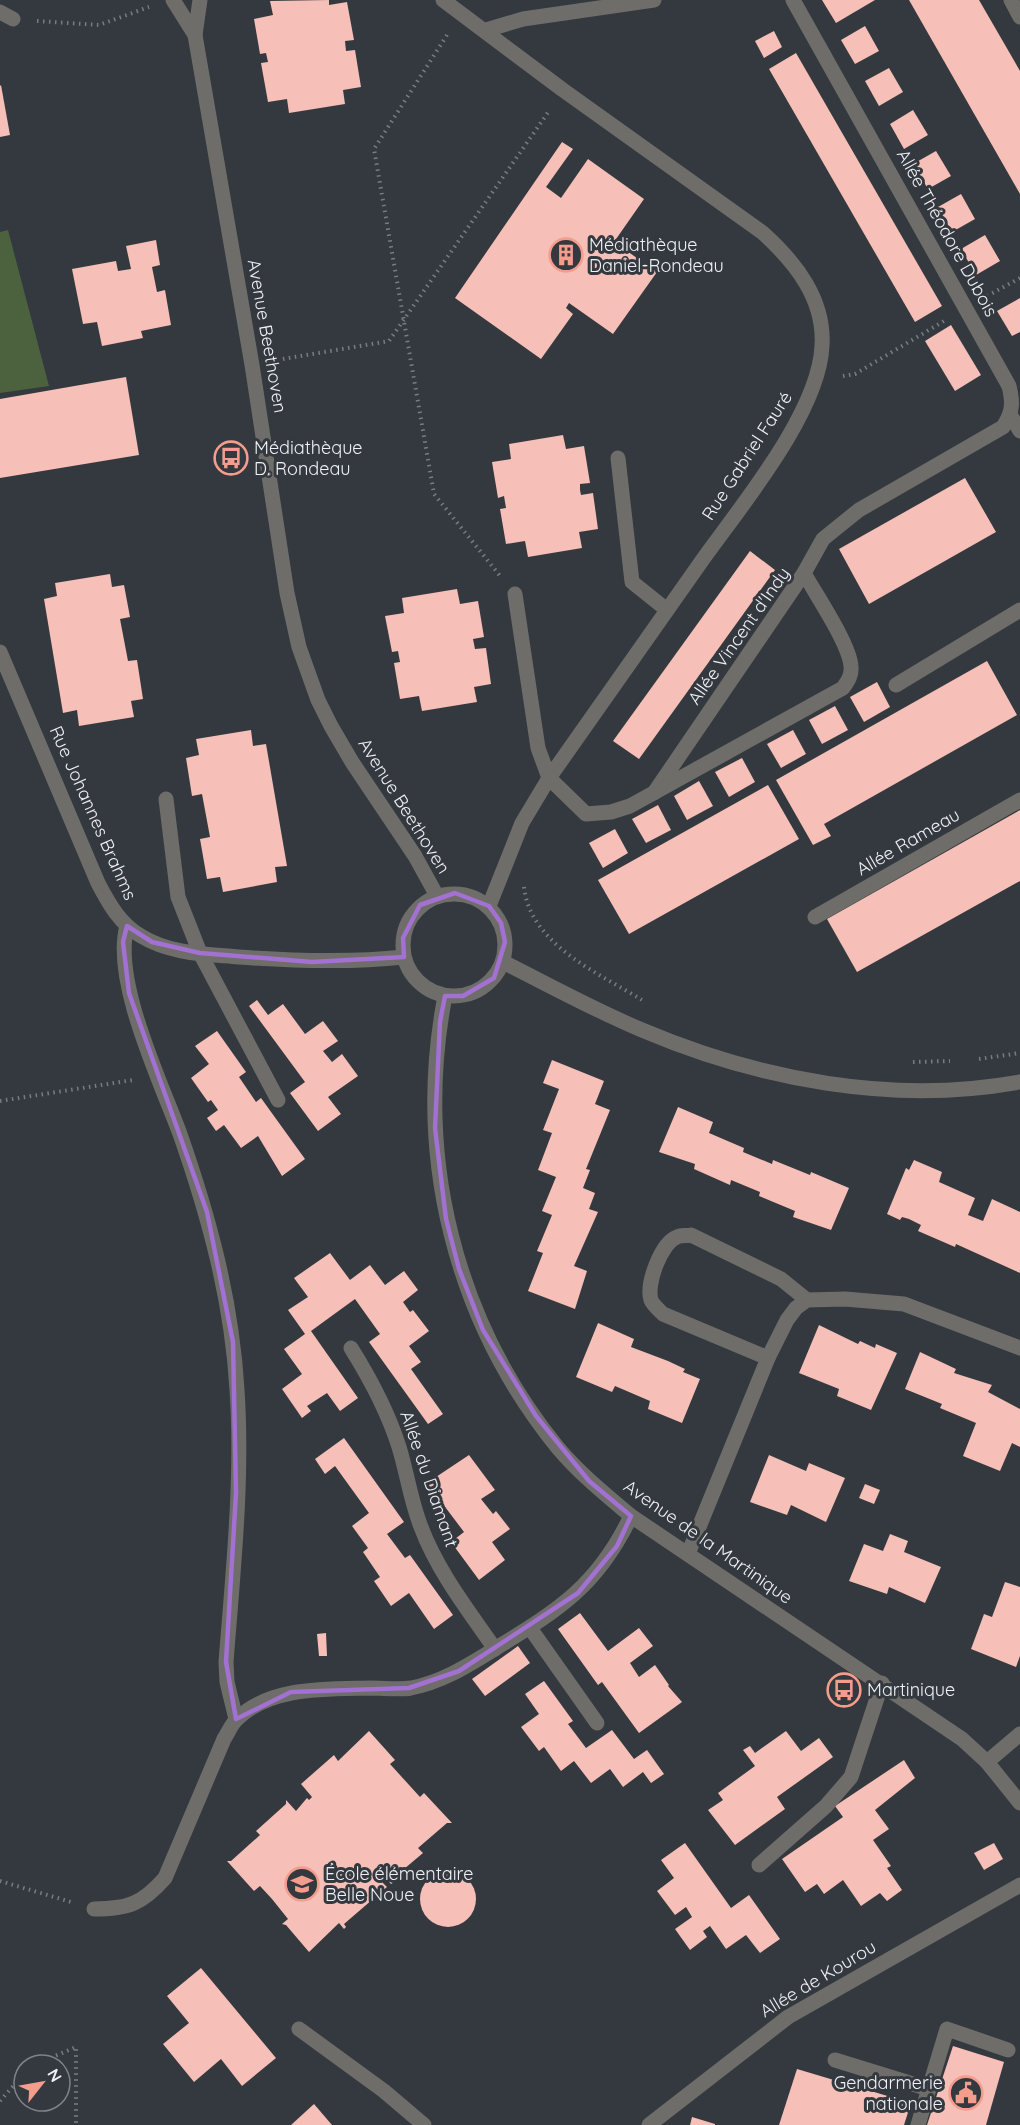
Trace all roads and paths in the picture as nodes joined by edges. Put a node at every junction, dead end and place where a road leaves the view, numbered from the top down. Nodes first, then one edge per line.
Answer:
1 (200, 0) edge
2 (444, 0) edge
3 (654, 0) edge
4 (793, 0) edge
5 (1011, 0) edge
6 (166, 2) edge
7 (461, 13) junction
8 (7, 16) edge
9 (1020, 17) edge
10 (486, 30) junction
11 (195, 34) junction
12 (563, 90) junction
13 (1020, 278) edge
14 (967, 308) junction
15 (252, 364) junction
16 (814, 382) junction
17 (1011, 416) junction
18 (1020, 431) edge
19 (618, 458) dead end
20 (804, 573) junction
21 (514, 594) joint
22 (667, 610) junction
23 (1020, 610) edge
24 (0, 652) edge
25 (896, 685) dead end
26 (549, 778) junction
27 (654, 794) junction
28 (166, 799) dead end
29 (1020, 800) edge
30 (524, 879) dead end
31 (437, 896) junction
32 (489, 906) junction
33 (815, 918) dead end
34 (127, 926) junction
35 (200, 954) junction
36 (404, 957) junction
37 (503, 962) junction
38 (446, 996) junction
39 (651, 1004) dead end
40 (1020, 1053) edge
41 (956, 1061) dead end
42 (967, 1061) dead end
43 (910, 1062) dead end
44 (159, 1076) junction
45 (1020, 1082) edge
46 (278, 1100) dead end
47 (0, 1101) edge
48 (807, 1300) junction
49 (351, 1348) dead end
50 (1020, 1348) edge
51 (768, 1358) junction
52 (631, 1516) junction
53 (688, 1554) junction
54 (531, 1628) junction
55 (495, 1648) junction
56 (882, 1683) junction
57 (236, 1719) junction
58 (597, 1723) dead end
59 (1020, 1734) edge
60 (987, 1762) junction
61 (1020, 1803) edge
62 (759, 1865) dead end
63 (0, 1881) edge
64 (1020, 1885) edge
65 (94, 1909) joint
66 (299, 2029) dead end
67 (1008, 2050) dead end
68 (62, 2053) edge
69 (834, 2060) dead end
70 (12, 2088) edge
71 (929, 2089) junction
72 (0, 2101) edge
73 (76, 2125) edge
74 (424, 2125) edge
75 (649, 2125) edge
76 (918, 2125) edge

1 - 11 street, Avenue Beethoven
2 - 7 street, Rue Gabriel Fauré
3 - 10 street
4 - 14 street, Allée Théodore Dubois
5 - 9 street
6 - 8 path
6 - 11 street, Avenue Beethoven
7 - 10 street, Rue Gabriel Fauré
7 - 21 path
10 - 12 street, Rue Gabriel Fauré
11 - 15 street, Avenue Beethoven
12 - 15 path
12 - 16 street, Rue Gabriel Fauré
13 - 14 path
14 - 16 path
14 - 17 street, Allée Théodore Dubois
15 - 31 street, Avenue Beethoven
16 - 22 street, Rue Gabriel Fauré
17 - 18 street
17 - 20 street
19 - 22 street
20 - 27 street, Allée Vincent d'Indy
20 - 27 street, Allée Vincent d'Indy
21 - 26 street
22 - 26 street, Rue Gabriel Fauré
23 - 25 street
24 - 34 street, Rue Johannes Brahms
26 - 27 street, Allée Vincent d'Indy
26 - 32 street, Rue Gabriel Fauré
28 - 35 street
29 - 33 street, Allée Rameau
30 - 39 path
31 - 32 street, Avenue Beethoven
31 - 36 street, Avenue Beethoven
32 - 37 street
34 - 35 street, Rue Johannes Brahms
34 - 44 street
35 - 36 street, Rue Johannes Brahms
35 - 46 street
36 - 38 street
37 - 38 street
37 - 45 street
38 - 52 street, Avenue de la Martinique
40 - 42 path
41 - 43 path
44 - 47 path
44 - 57 street
48 - 50 street
48 - 51 street
48 - 51 street
49 - 55 street, Allée du Diamant
51 - 53 street
52 - 53 street, Avenue de la Martinique
52 - 54 street
53 - 56 street, Avenue de la Martinique
54 - 55 street
54 - 58 street
55 - 57 street
56 - 60 street, Avenue de la Martinique
56 - 62 street
57 - 65 street
59 - 60 street
60 - 61 street, Avenue de la Martinique
63 - 65 path
64 - 75 street, Allée de Kourou
66 - 74 street
67 - 71 street
68 - 73 path
69 - 71 street
70 - 72 path
71 - 76 street

